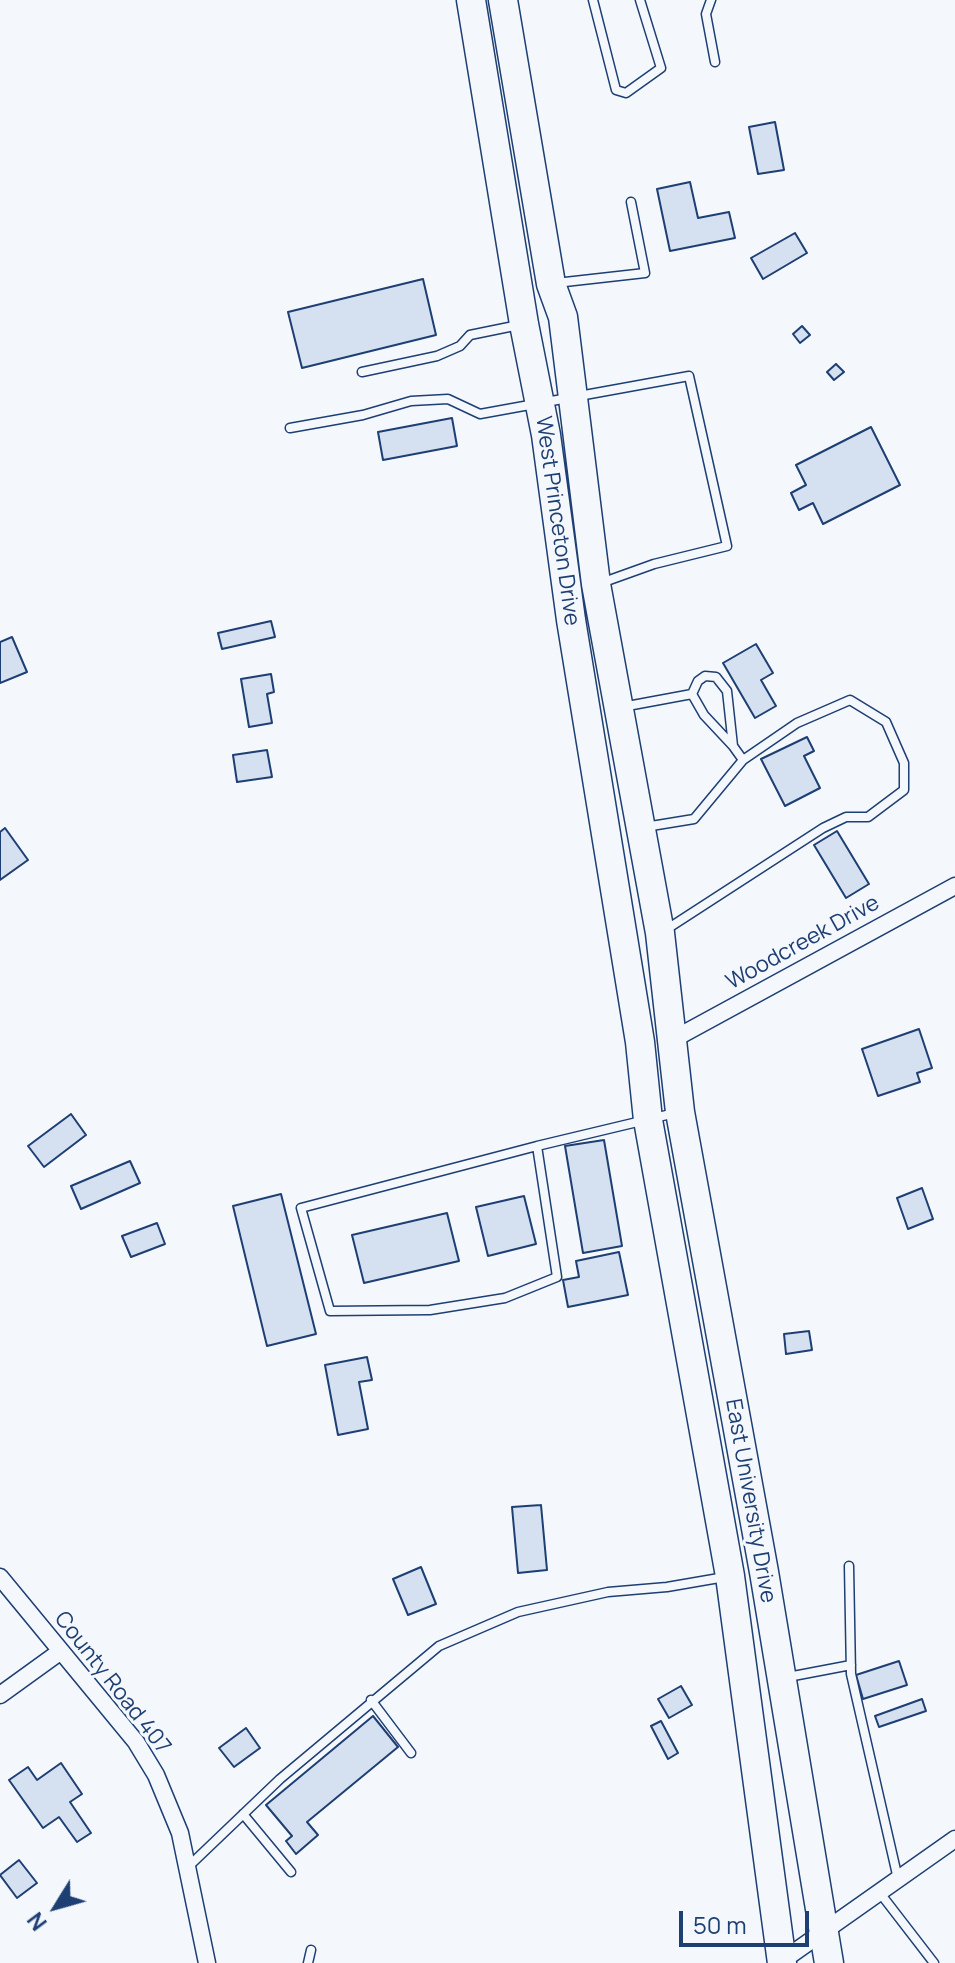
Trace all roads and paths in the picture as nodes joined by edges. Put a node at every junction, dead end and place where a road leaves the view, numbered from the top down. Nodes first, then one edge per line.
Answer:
1 (471, 0) edge
2 (503, 0) edge
3 (593, 0) edge
4 (640, 0) edge
5 (711, 0) edge
6 (715, 62) dead end
7 (631, 202) dead end
8 (551, 284) junction
9 (524, 324) junction
10 (362, 372) dead end
11 (572, 399) junction
12 (539, 404) junction
13 (290, 428) dead end
14 (596, 584) junction
15 (692, 694) junction
16 (618, 708) junction
17 (733, 746) junction
18 (743, 760) junction
19 (638, 829) junction
20 (955, 886) edge
21 (660, 933) junction
22 (672, 1040) junction
23 (640, 1042) joint
24 (680, 1112) junction
25 (648, 1120) junction
26 (537, 1146) junction
27 (849, 1566) dead end
28 (730, 1576) junction
29 (0, 1577) edge
30 (61, 1651) junction
31 (851, 1665) junction
32 (779, 1679) junction
33 (0, 1695) edge
34 (371, 1700) junction
35 (411, 1753) dead end
36 (243, 1814) junction
37 (955, 1839) edge
38 (188, 1866) junction
39 (291, 1872) dead end
40 (898, 1880) junction
41 (880, 1893) junction
42 (824, 1931) junction
43 (311, 1950) dead end
44 (781, 1962) edge
45 (207, 1963) edge
46 (308, 1963) edge
47 (829, 1963) edge
48 (934, 1963) edge

1 - 9 highway, West Princeton Drive
2 - 8 highway, West Princeton Drive
3 - 4 lane
5 - 6 lane
7 - 8 lane
8 - 11 highway, West Princeton Drive
9 - 10 lane
9 - 12 highway, West Princeton Drive
11 - 12 lane
11 - 14 highway, West Princeton Drive
11 - 14 lane
12 - 13 lane
12 - 23 highway, West Princeton Drive
14 - 16 highway, West Princeton Drive
15 - 16 lane
15 - 17 lane
15 - 17 lane
16 - 19 highway, West Princeton Drive
17 - 18 lane
18 - 19 lane
18 - 21 lane
19 - 21 highway, West Princeton Drive
20 - 22 street, Woodcreek Drive
21 - 22 highway, West Princeton Drive
22 - 24 highway, East University Drive
23 - 25 highway, East University Drive
24 - 25 lane
24 - 32 highway, East University Drive
25 - 26 lane
25 - 28 highway, East University Drive
26 - 26 lane
27 - 31 lane
28 - 34 lane
28 - 44 highway, East University Drive
29 - 30 street, County Road 407
30 - 33 street
30 - 38 street, County Road 407
31 - 32 lane
31 - 40 lane
32 - 42 highway, East University Drive
34 - 35 lane
34 - 36 lane
36 - 38 lane
36 - 39 lane
37 - 40 street
38 - 45 street, County Road 407
40 - 41 street
41 - 42 street
41 - 48 lane
42 - 44 street
42 - 47 highway, East University Drive
43 - 46 lane

